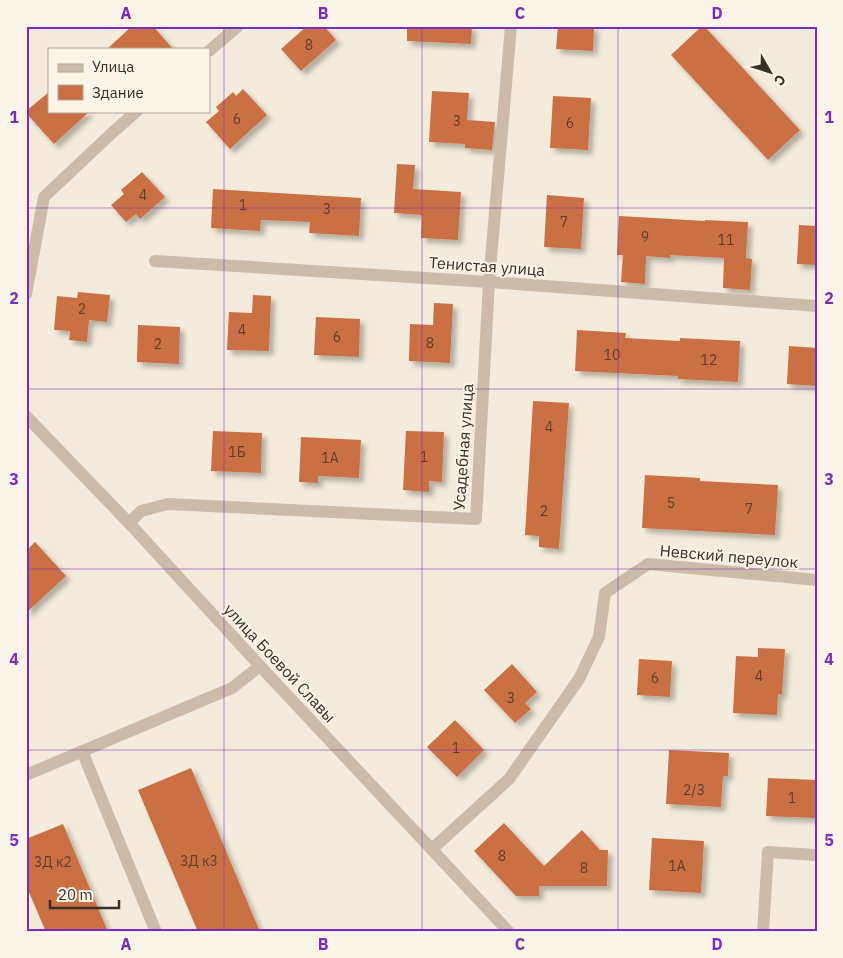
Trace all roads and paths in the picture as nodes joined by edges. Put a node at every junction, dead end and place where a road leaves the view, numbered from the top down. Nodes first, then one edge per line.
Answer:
1 (238, 26) edge
2 (511, 26) edge
3 (210, 50) edge
4 (136, 112) edge
5 (155, 261) dead end
6 (489, 282) junction
7 (26, 294) edge
8 (817, 306) edge
9 (26, 416) edge
10 (129, 523) junction
11 (817, 580) edge
12 (260, 666) junction
13 (82, 751) junction
14 (26, 775) edge
15 (432, 849) junction
16 (817, 855) edge
17 (156, 932) edge
18 (509, 932) edge
19 (763, 932) edge

1 - 3 street
2 - 6 street, Усадебная улица
4 - 7 street
5 - 6 street, Тенистая улица
6 - 8 street, Тенистая улица
6 - 10 street, Усадебная улица
9 - 10 street, улица Боевой Славы
10 - 12 street, улица Боевой Славы
11 - 15 street, Невский переулок
12 - 13 street
12 - 15 street, улица Боевой Славы
13 - 14 street
13 - 17 street
15 - 18 street, улица Боевой Славы
16 - 19 street

